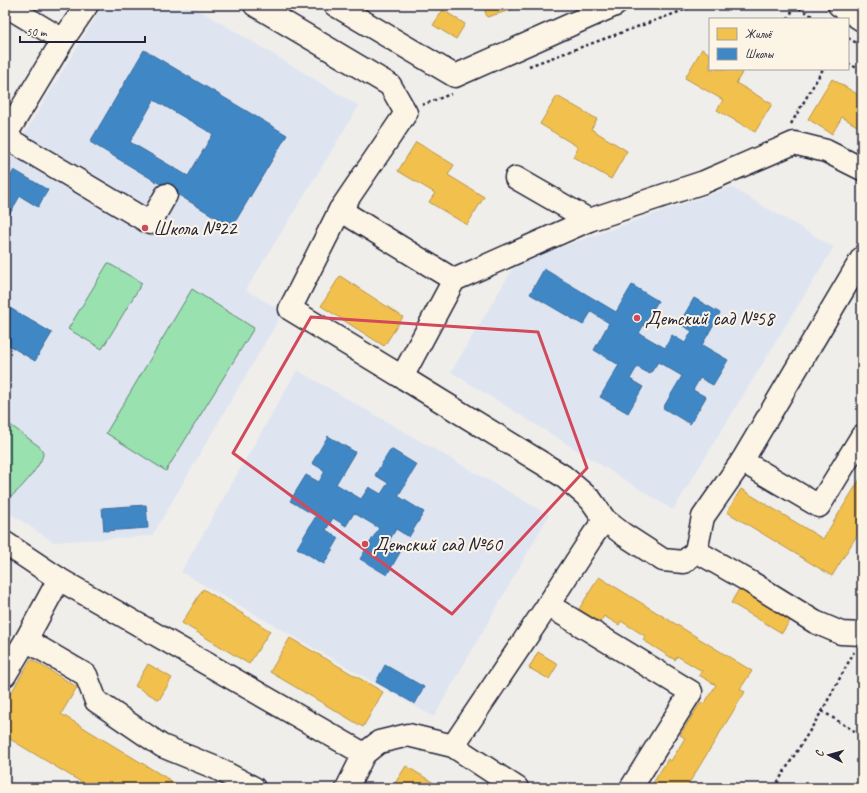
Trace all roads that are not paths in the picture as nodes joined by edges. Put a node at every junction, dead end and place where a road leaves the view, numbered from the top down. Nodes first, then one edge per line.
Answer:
1 (5, 5) edge
2 (87, 5) edge
3 (255, 5) edge
4 (334, 5) edge
5 (616, 5) edge
6 (839, 5) edge
7 (862, 20) edge
8 (63, 40) junction
9 (5, 136) edge
10 (862, 170) edge
11 (516, 178) dead end
12 (166, 195) dead end
13 (340, 210) junction
14 (589, 220) junction
15 (862, 258) edge
16 (454, 280) junction
17 (402, 377) junction
18 (862, 436) edge
19 (742, 460) junction
20 (605, 520) junction
21 (5, 543) edge
22 (696, 551) junction
23 (59, 579) junction
24 (548, 605) junction
25 (26, 640) junction
26 (858, 642) edge
27 (5, 675) edge
28 (453, 746) junction
29 (364, 754) junction
30 (254, 788) edge
31 (347, 788) edge
32 (517, 788) edge
33 (631, 788) edge

1 - 8 lane
2 - 8 lane
3 - 13 lane
4 - 5 lane
6 - 7 lane
8 - 9 lane
9 - 12 lane
10 - 14 lane
11 - 14 lane
13 - 16 lane
13 - 17 lane
14 - 16 lane
15 - 19 lane
16 - 17 lane
17 - 20 lane
18 - 19 lane
19 - 22 lane
20 - 22 lane
20 - 24 lane
21 - 23 lane
22 - 26 lane
23 - 25 lane
23 - 29 lane
24 - 28 lane
24 - 33 lane
25 - 27 lane
25 - 30 lane
28 - 29 lane
28 - 32 lane
29 - 31 lane

